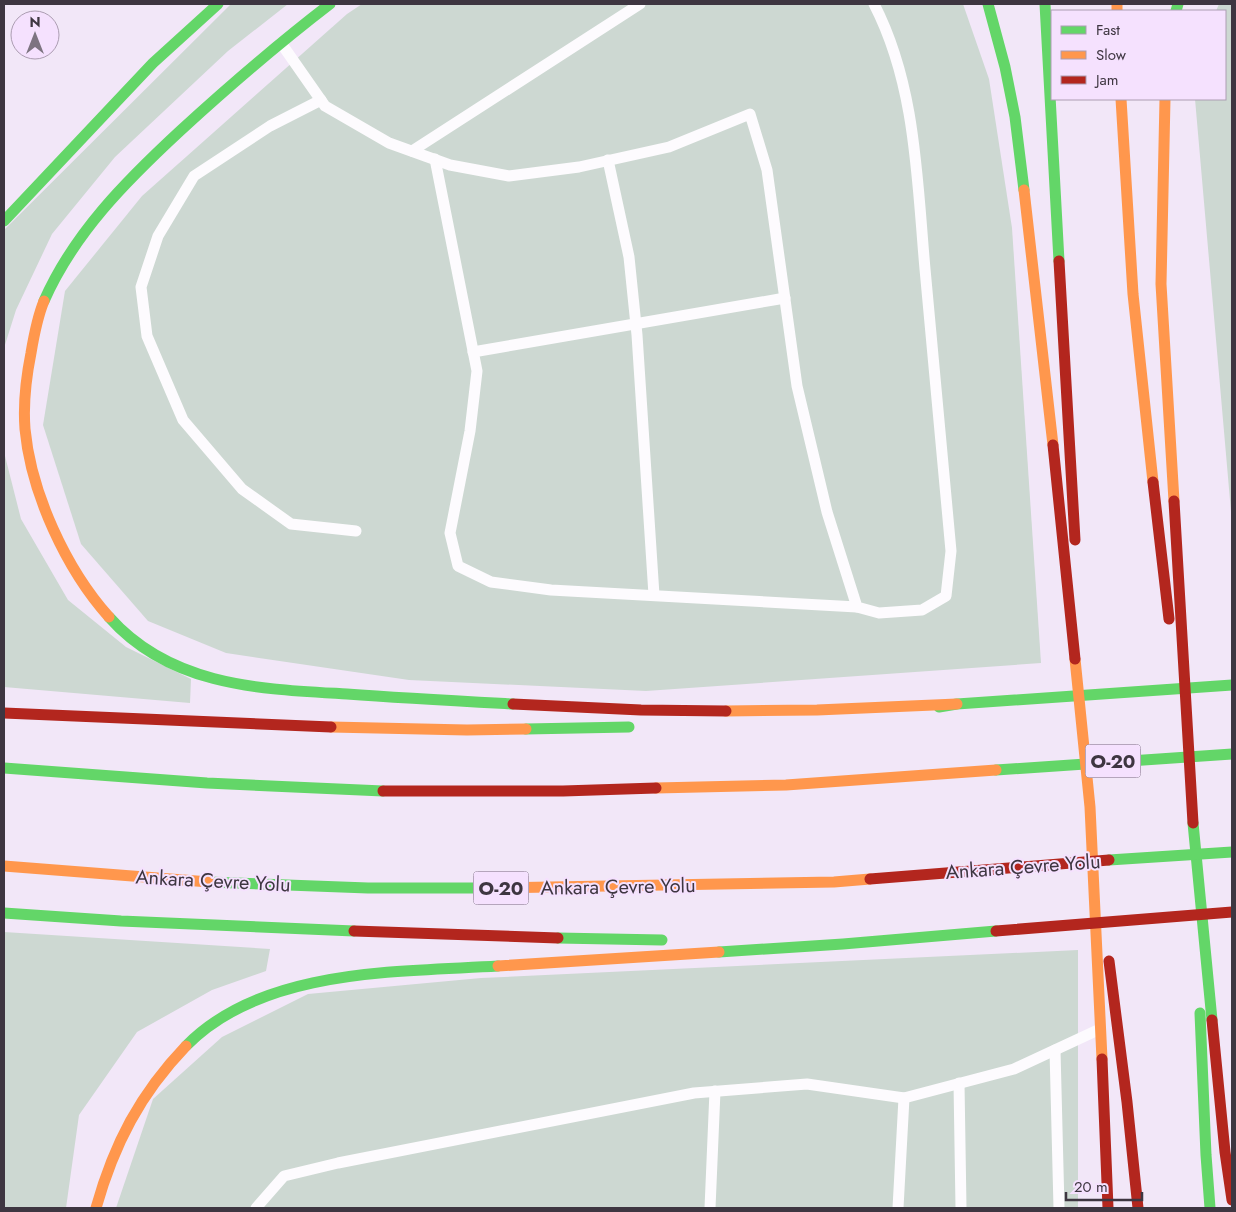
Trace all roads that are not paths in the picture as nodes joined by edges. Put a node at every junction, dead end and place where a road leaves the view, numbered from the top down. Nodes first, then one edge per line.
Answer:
1 (218, 4) edge
2 (330, 4) edge
3 (640, 4) edge
4 (874, 4) edge
5 (988, 4) edge
6 (1045, 4) edge
7 (281, 43) junction
8 (322, 100) junction
9 (1121, 100) edge
10 (1165, 100) edge
11 (412, 151) junction
12 (434, 159) junction
13 (608, 160) junction
14 (4, 221) edge
15 (785, 298) junction
16 (636, 323) junction
17 (473, 352) junction
18 (356, 531) dead end
19 (654, 595) junction
20 (856, 607) junction
21 (1232, 685) edge
22 (957, 704) junction
23 (4, 713) edge
24 (774, 722) dead end
25 (637, 727) dead end
26 (1232, 754) edge
27 (4, 768) edge
28 (1191, 801) junction
29 (1090, 807) junction
30 (1232, 852) edge
31 (4, 866) edge
32 (1232, 912) edge
33 (4, 913) edge
34 (676, 940) dead end
35 (715, 941) dead end
36 (843, 944) junction
37 (1101, 1029) junction
38 (1055, 1050) junction
39 (960, 1083) junction
40 (715, 1091) junction
41 (904, 1098) junction
42 (1232, 1200) edge
43 (96, 1208) edge
44 (256, 1208) edge
45 (710, 1208) edge
46 (898, 1208) edge
47 (961, 1208) edge
48 (1059, 1208) edge
49 (1108, 1208) edge
50 (1138, 1208) edge
51 (1210, 1208) edge

1 - 14 main road
2 - 7 main road
3 - 11 lane
4 - 20 lane
5 - 29 main road
6 - 29 main road
7 - 8 lane
7 - 22 main road
8 - 11 lane
8 - 18 lane
9 - 28 main road
10 - 28 main road
11 - 12 lane
12 - 13 lane
12 - 17 lane
13 - 15 lane
13 - 16 lane
15 - 16 lane
15 - 20 lane
16 - 17 lane
16 - 19 lane
17 - 19 lane
19 - 20 lane
21 - 22 main road
22 - 24 main road
23 - 25 main road
26 - 27 main road, O-20
28 - 42 main road
28 - 51 main road
29 - 37 main road
29 - 50 main road
30 - 31 main road, Ankara Çevre Yolu / O-20
32 - 36 main road
33 - 34 main road
35 - 36 main road
36 - 43 main road
37 - 38 lane
37 - 49 main road
38 - 39 lane
38 - 48 lane
39 - 41 lane
39 - 47 lane
40 - 41 lane
40 - 44 lane
40 - 45 lane
41 - 46 lane

